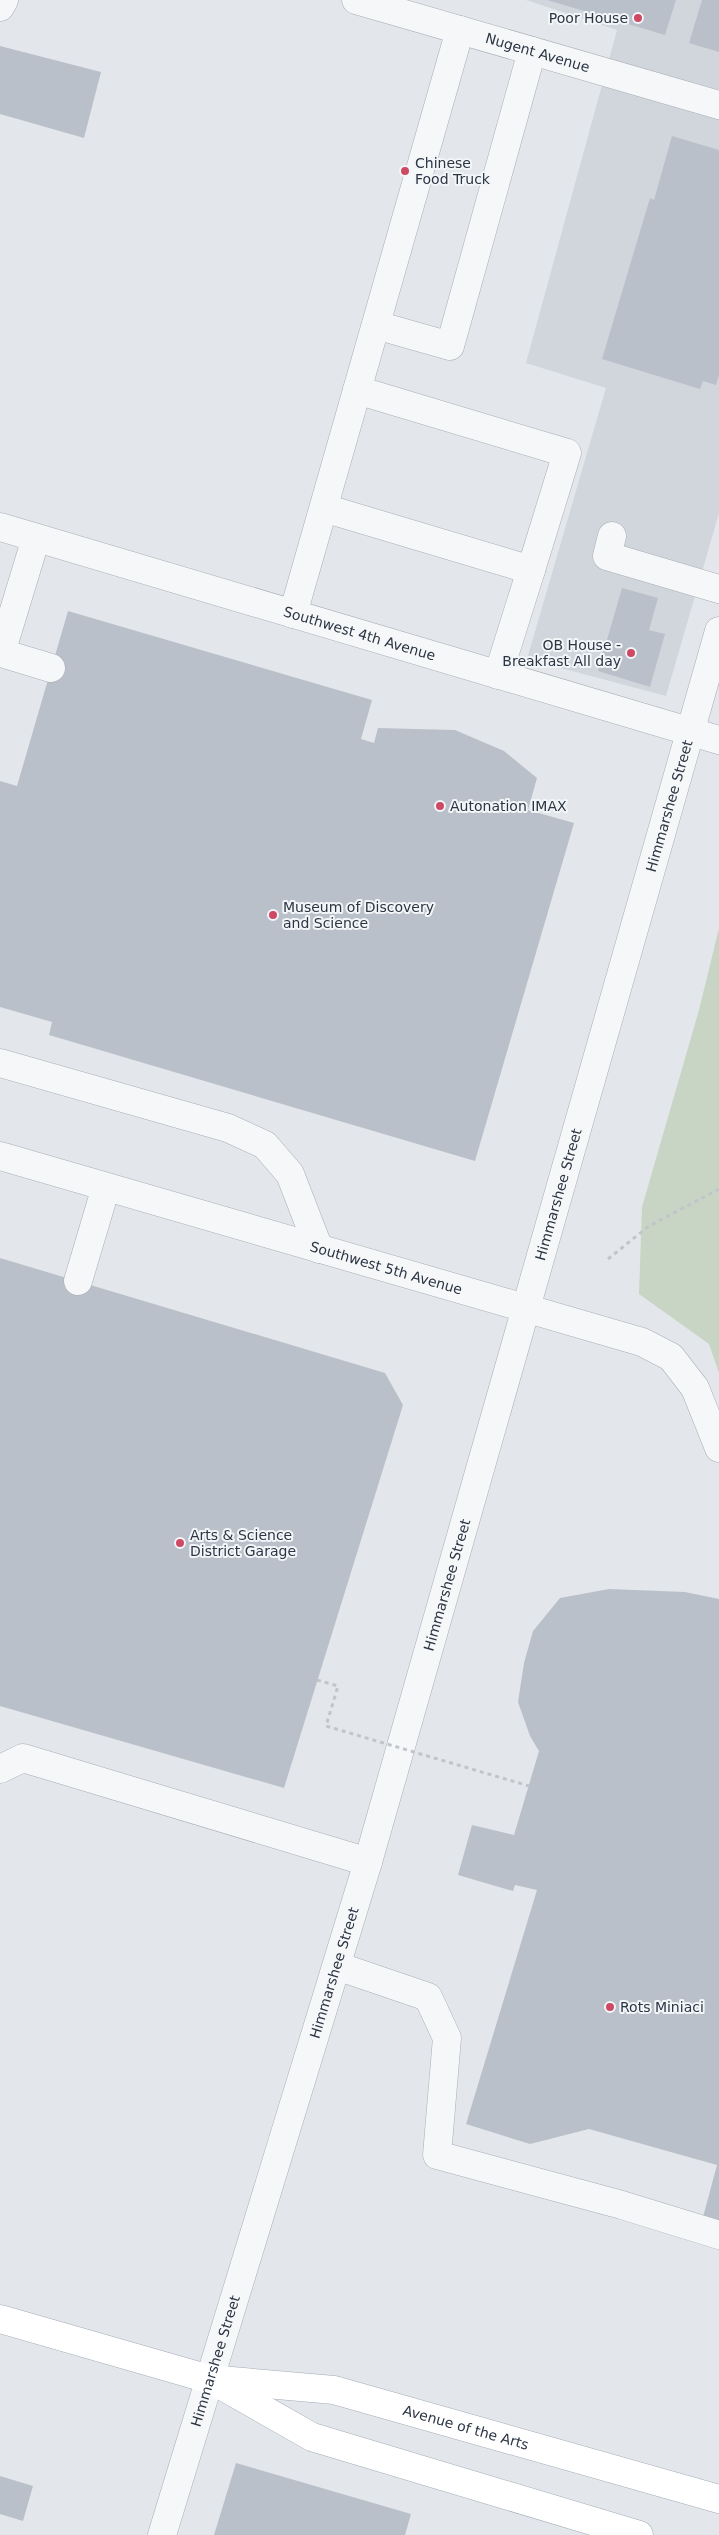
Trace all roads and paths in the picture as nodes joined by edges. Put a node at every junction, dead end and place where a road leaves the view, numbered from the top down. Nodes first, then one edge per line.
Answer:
1 (4, 0) edge
2 (356, 0) edge
3 (0, 7) edge
4 (460, 30) junction
5 (532, 51) junction
6 (719, 105) edge
7 (376, 325) junction
8 (357, 390) junction
9 (324, 508) junction
10 (0, 527) edge
11 (612, 536) dead end
12 (36, 538) junction
13 (531, 570) junction
14 (719, 589) edge
15 (293, 614) junction
16 (719, 631) edge
17 (52, 668) dead end
18 (498, 675) junction
19 (691, 732) junction
20 (719, 740) edge
21 (0, 1062) edge
22 (0, 1156) edge
23 (106, 1187) junction
24 (719, 1189) edge
25 (318, 1249) junction
26 (608, 1259) dead end
27 (78, 1281) dead end
28 (525, 1309) junction
29 (719, 1448) edge
30 (317, 1680) dead end
31 (0, 1769) edge
32 (528, 1786) dead end
33 (368, 1862) junction
34 (336, 1966) junction
35 (719, 2235) edge
36 (0, 2319) edge
37 (209, 2379) junction
38 (719, 2499) edge
39 (162, 2535) edge
40 (639, 2535) edge

1 - 3 street
2 - 4 street, Nugent Avenue
4 - 5 street, Nugent Avenue
4 - 7 street
5 - 6 street, Nugent Avenue
5 - 7 street
7 - 8 street
8 - 9 street
8 - 13 street
9 - 13 street
9 - 15 street
10 - 12 street, Southwest 4th Avenue
11 - 14 street
12 - 15 street, Southwest 4th Avenue
12 - 17 street
13 - 18 street
15 - 18 street, Southwest 4th Avenue
16 - 19 street, Himmarshee Street
18 - 19 street, Southwest 4th Avenue
19 - 20 street, Southwest 4th Avenue
19 - 28 street, Himmarshee Street
21 - 25 street
22 - 23 street, Southwest 5th Avenue
23 - 25 street, Southwest 5th Avenue
23 - 27 street
24 - 26 path
25 - 28 street, Southwest 5th Avenue
28 - 29 street, Southwest 5th Avenue
28 - 33 street, Himmarshee Street
30 - 32 path, bridge
31 - 33 street
33 - 34 street, Himmarshee Street
34 - 35 street
34 - 37 street, Himmarshee Street
36 - 37 main road, Avenue of the Arts
37 - 38 main road, Avenue of the Arts
37 - 39 street, Himmarshee Street
37 - 40 main road, Avenue of the Arts

